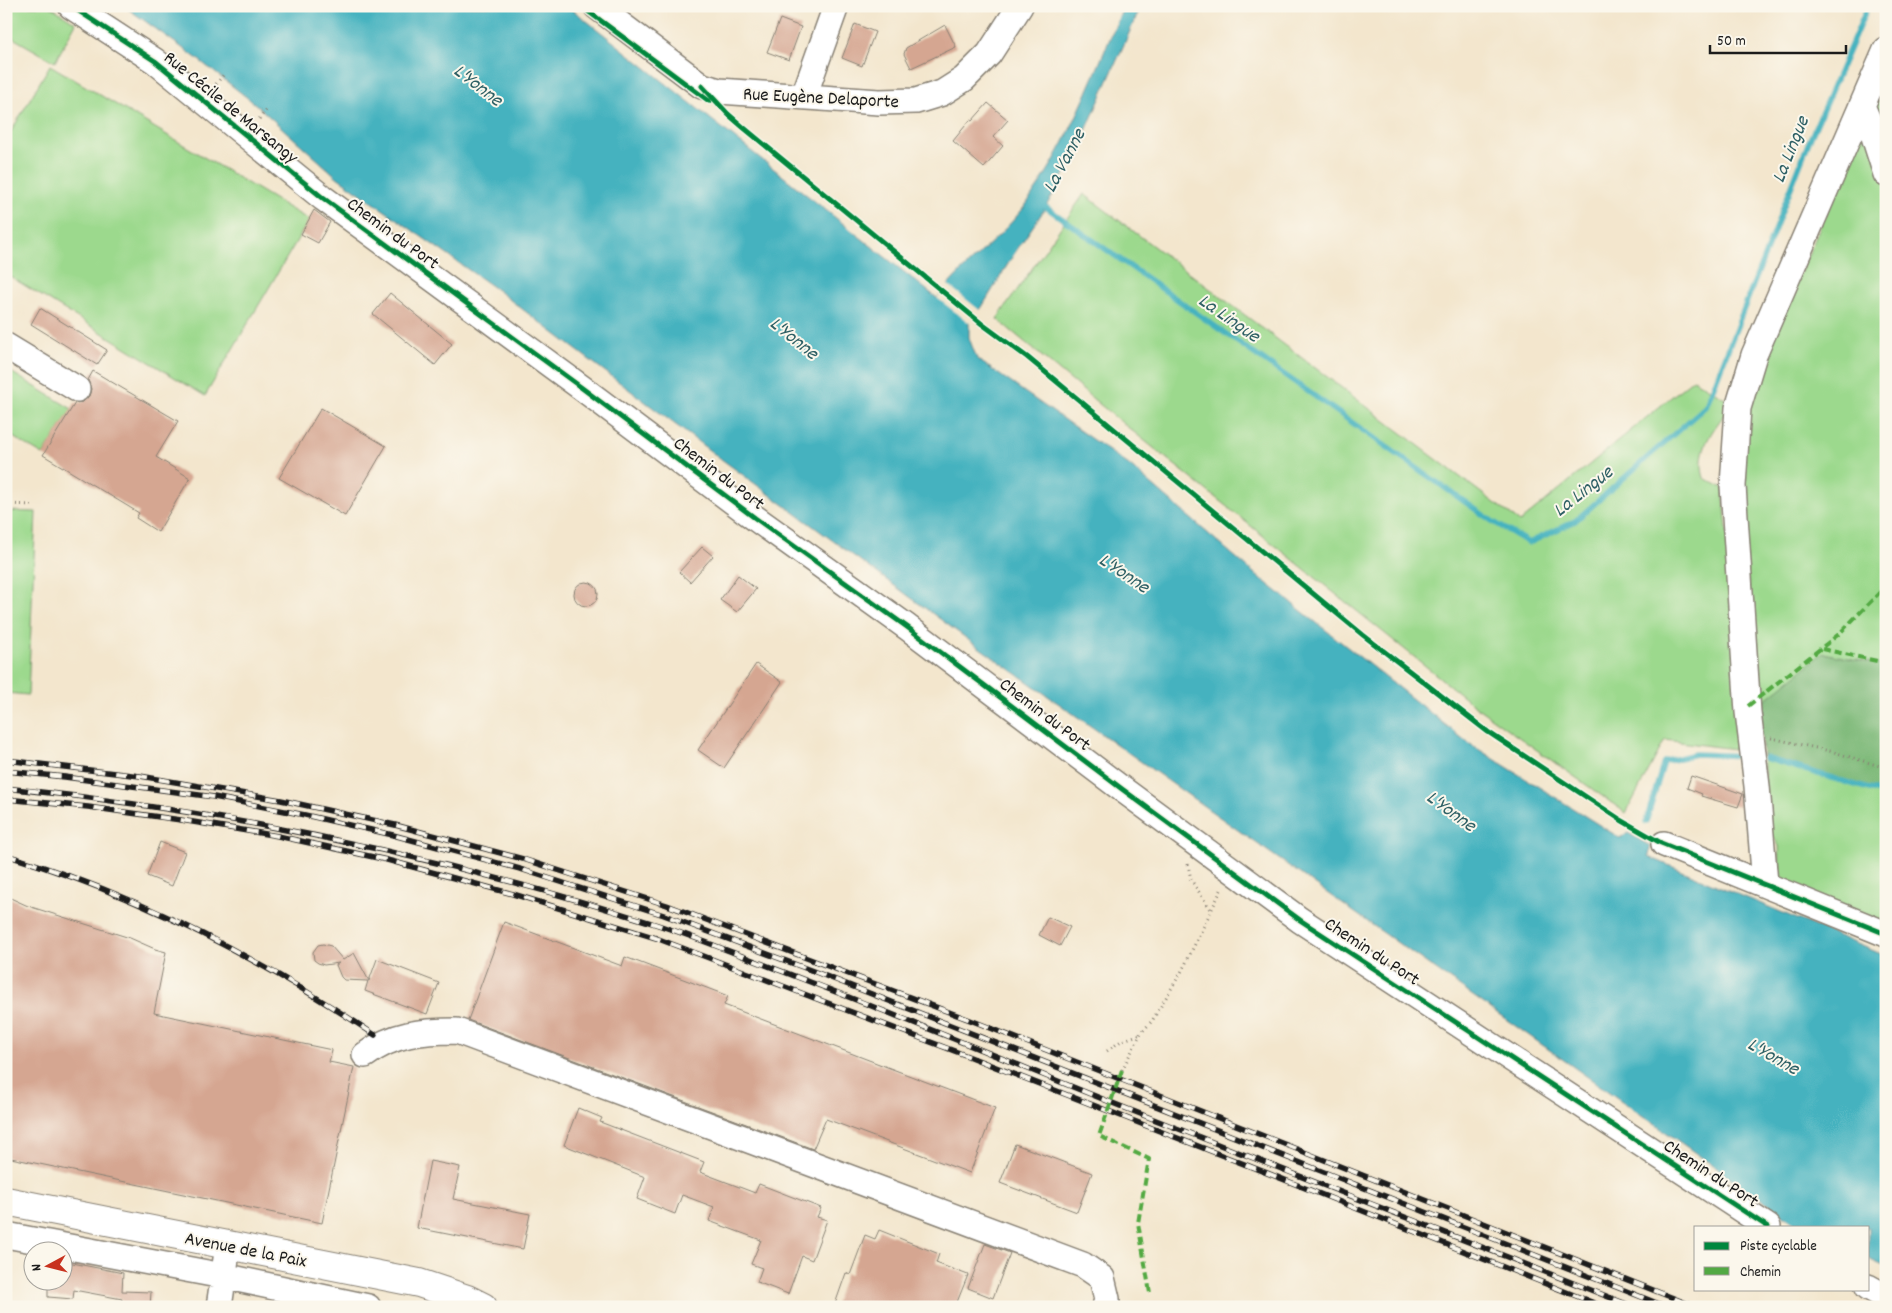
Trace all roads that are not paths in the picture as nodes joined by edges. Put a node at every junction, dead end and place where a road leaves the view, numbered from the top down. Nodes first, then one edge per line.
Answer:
1 (71, 6) edge
2 (596, 6) edge
3 (836, 6) edge
4 (1020, 6) edge
5 (1886, 50) edge
6 (804, 96) junction
7 (1862, 106) junction
8 (1886, 174) edge
9 (323, 198) joint
10 (6, 346) edge
11 (77, 389) dead end
12 (1664, 844) dead end
13 (1765, 884) junction
14 (1886, 934) edge
15 (365, 1055) dead end
16 (6, 1200) edge
17 (1766, 1226) edge
18 (6, 1234) edge
19 (228, 1244) junction
20 (223, 1276) junction
21 (1870, 1288) edge
22 (1886, 1297) edge
23 (470, 1304) edge
24 (219, 1307) edge
25 (368, 1307) edge
26 (1105, 1307) edge

1 - 9 street, Rue Cécile de Marsangy
2 - 6 street, Rue Eugène Delaporte
3 - 6 street
4 - 6 street, Rue Eugène Delaporte
5 - 7 street
7 - 8 street
7 - 13 street
9 - 17 street, Chemin du Port
10 - 11 street
12 - 13 street
13 - 14 street
15 - 26 street
16 - 19 main road, Avenue de la Paix
18 - 20 street
19 - 20 street
19 - 23 main road, Avenue de la Paix
20 - 24 street
20 - 25 street
21 - 22 street

